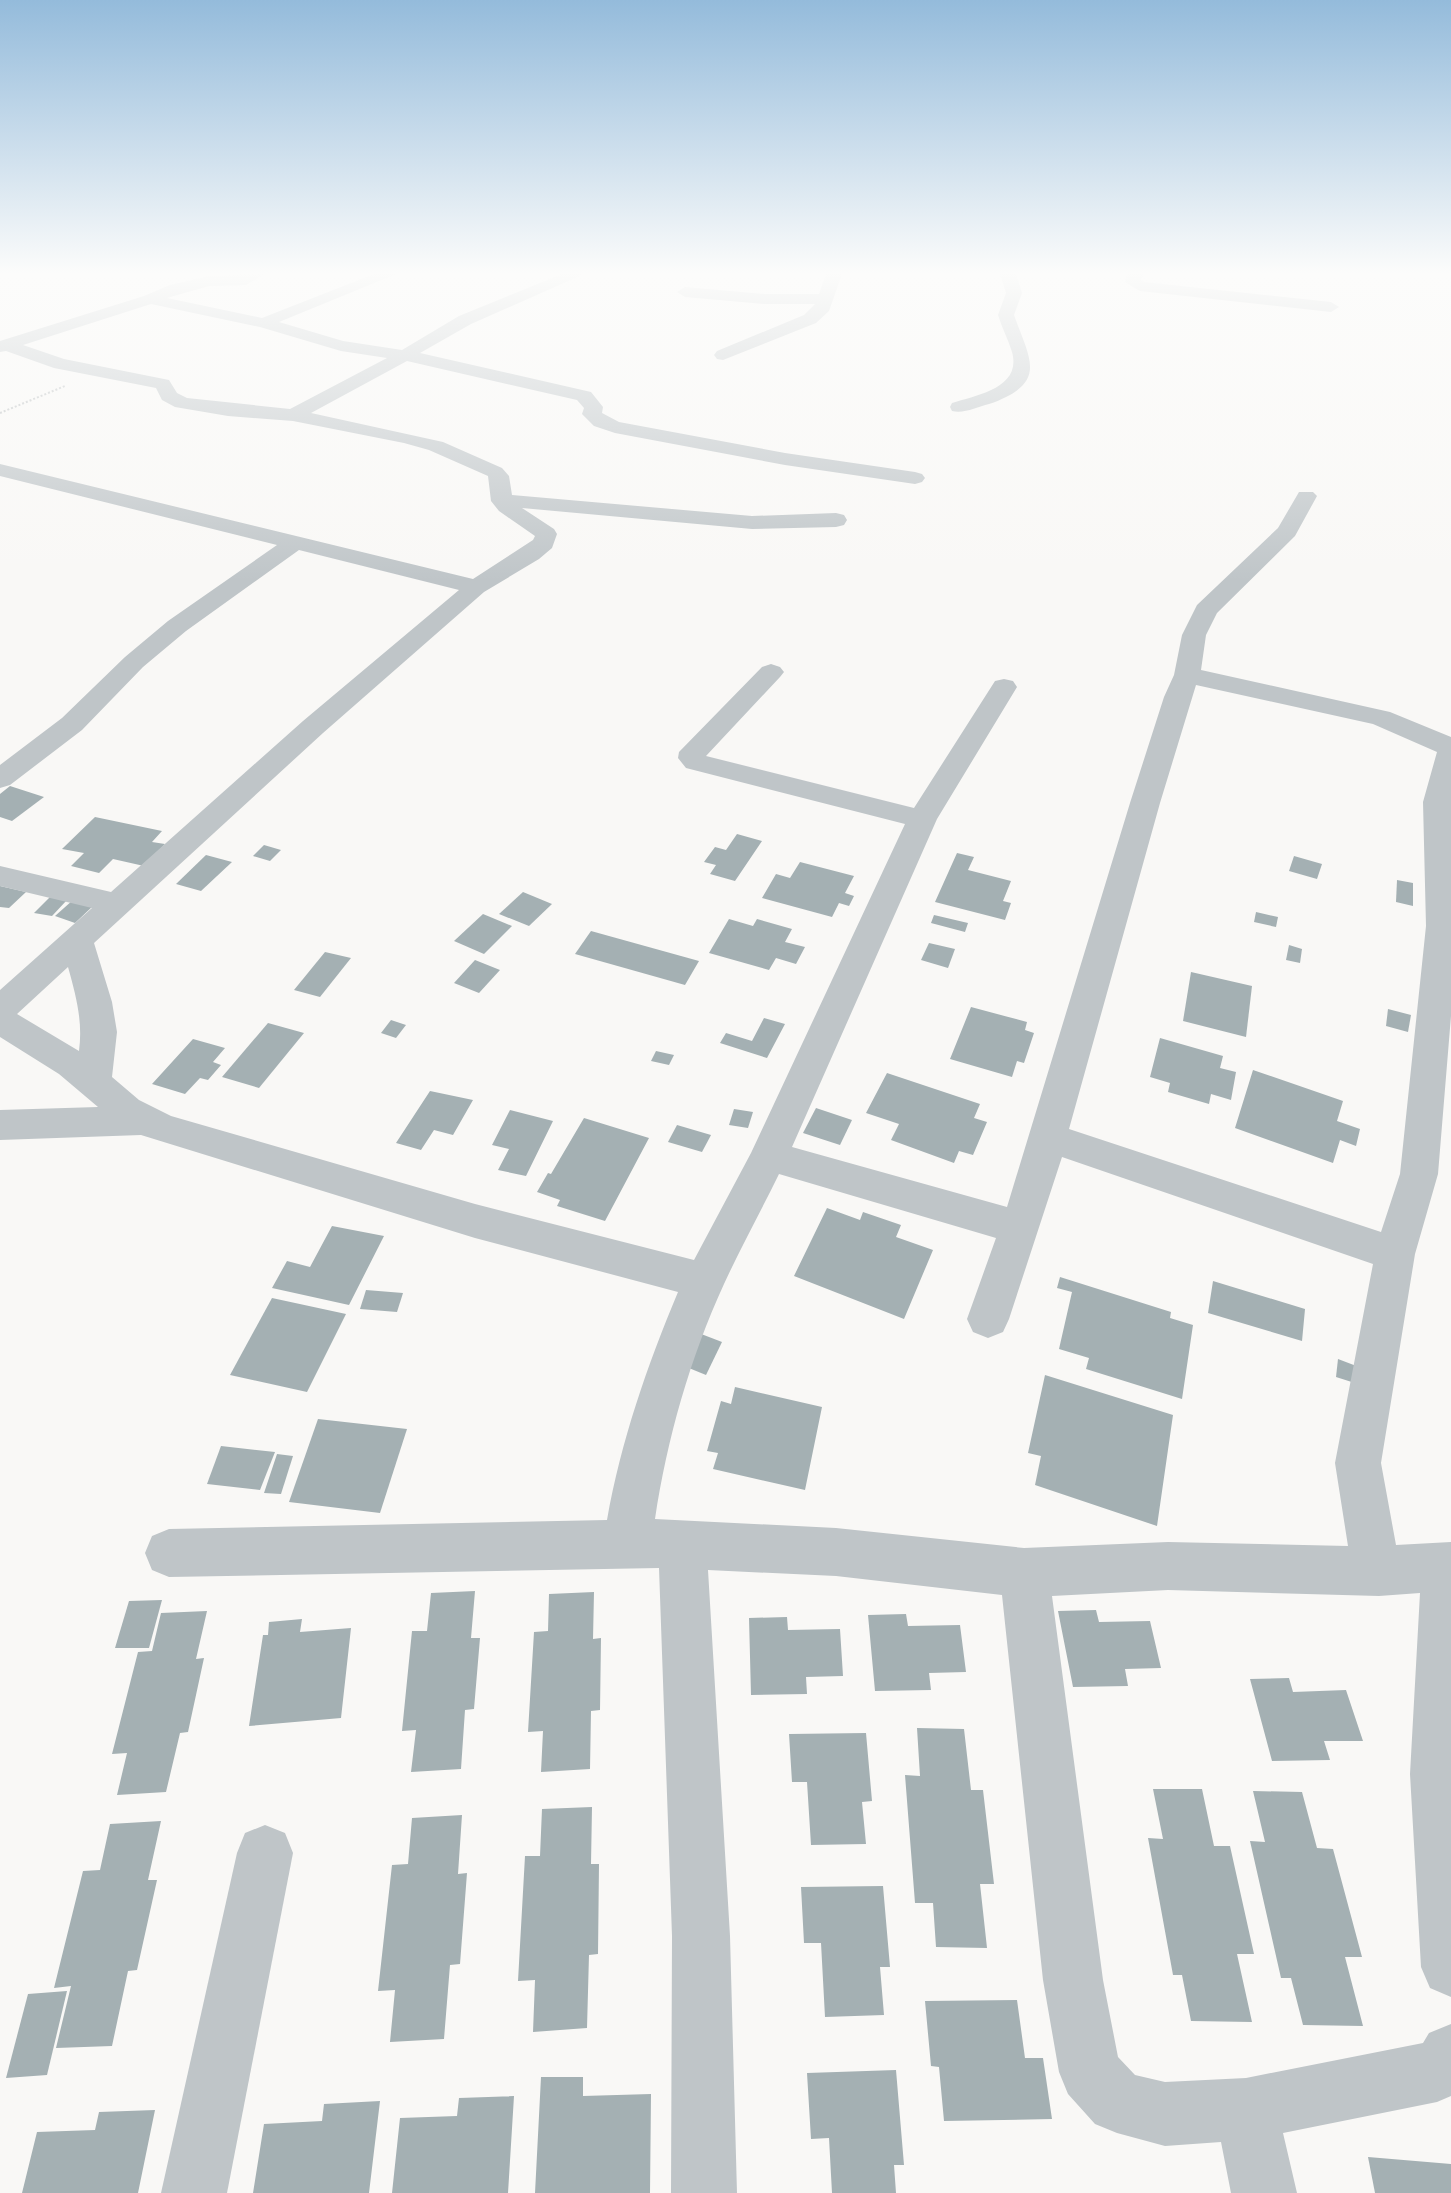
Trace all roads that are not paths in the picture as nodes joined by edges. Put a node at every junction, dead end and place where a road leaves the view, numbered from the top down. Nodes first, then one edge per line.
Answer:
1 (122, 376) edge
2 (368, 376) edge
3 (498, 376) edge
4 (1020, 376) edge
5 (959, 407) dead end
6 (293, 415) junction
7 (0, 470) edge
8 (915, 478) dead end
9 (1306, 496) dead end
10 (502, 501) junction
11 (836, 520) dead end
12 (296, 542) junction
13 (476, 587) junction
14 (771, 672) dead end
15 (1187, 675) junction
16 (1004, 687) dead end
17 (1451, 750) edge
18 (0, 779) edge
19 (922, 819) junction
20 (0, 876) edge
21 (118, 904) junction
22 (77, 941) junction
23 (0, 1010) edge
24 (0, 1020) edge
25 (1440, 1076) edge
26 (93, 1084) junction
27 (146, 1120) junction
28 (0, 1125) edge
29 (1048, 1137) junction
30 (769, 1156) junction
31 (1020, 1228) junction
32 (1395, 1254) junction
33 (704, 1281) junction
34 (988, 1319) dead end
35 (627, 1542) junction
36 (682, 1543) junction
37 (169, 1553) dead end
38 (1449, 1566) edge
39 (1379, 1571) junction
40 (1024, 1573) junction
41 (265, 1853) dead end
42 (1451, 1966) edge
43 (1451, 2055) edge
44 (1246, 2109) junction
45 (194, 2193) edge
46 (704, 2193) edge
47 (1264, 2193) edge

1 - 6 street
2 - 6 street
3 - 8 street
4 - 5 street
6 - 10 street
7 - 12 street
9 - 15 street
10 - 11 street
10 - 13 street
12 - 13 street
12 - 18 street
13 - 21 street
14 - 19 street
15 - 17 street
15 - 29 street
16 - 19 street
17 - 25 street
19 - 30 street
20 - 21 street
21 - 22 street
22 - 23 street
22 - 26 street
24 - 26 street
25 - 32 street
26 - 27 street
27 - 28 street
27 - 33 street
29 - 31 street
29 - 32 street
30 - 31 street
30 - 33 street
31 - 34 street
32 - 39 street
33 - 35 street
35 - 36 street
35 - 37 street
36 - 40 street
36 - 46 street
38 - 39 street
38 - 42 street
39 - 40 street
40 - 44 street
41 - 45 street
43 - 44 street
44 - 47 street

